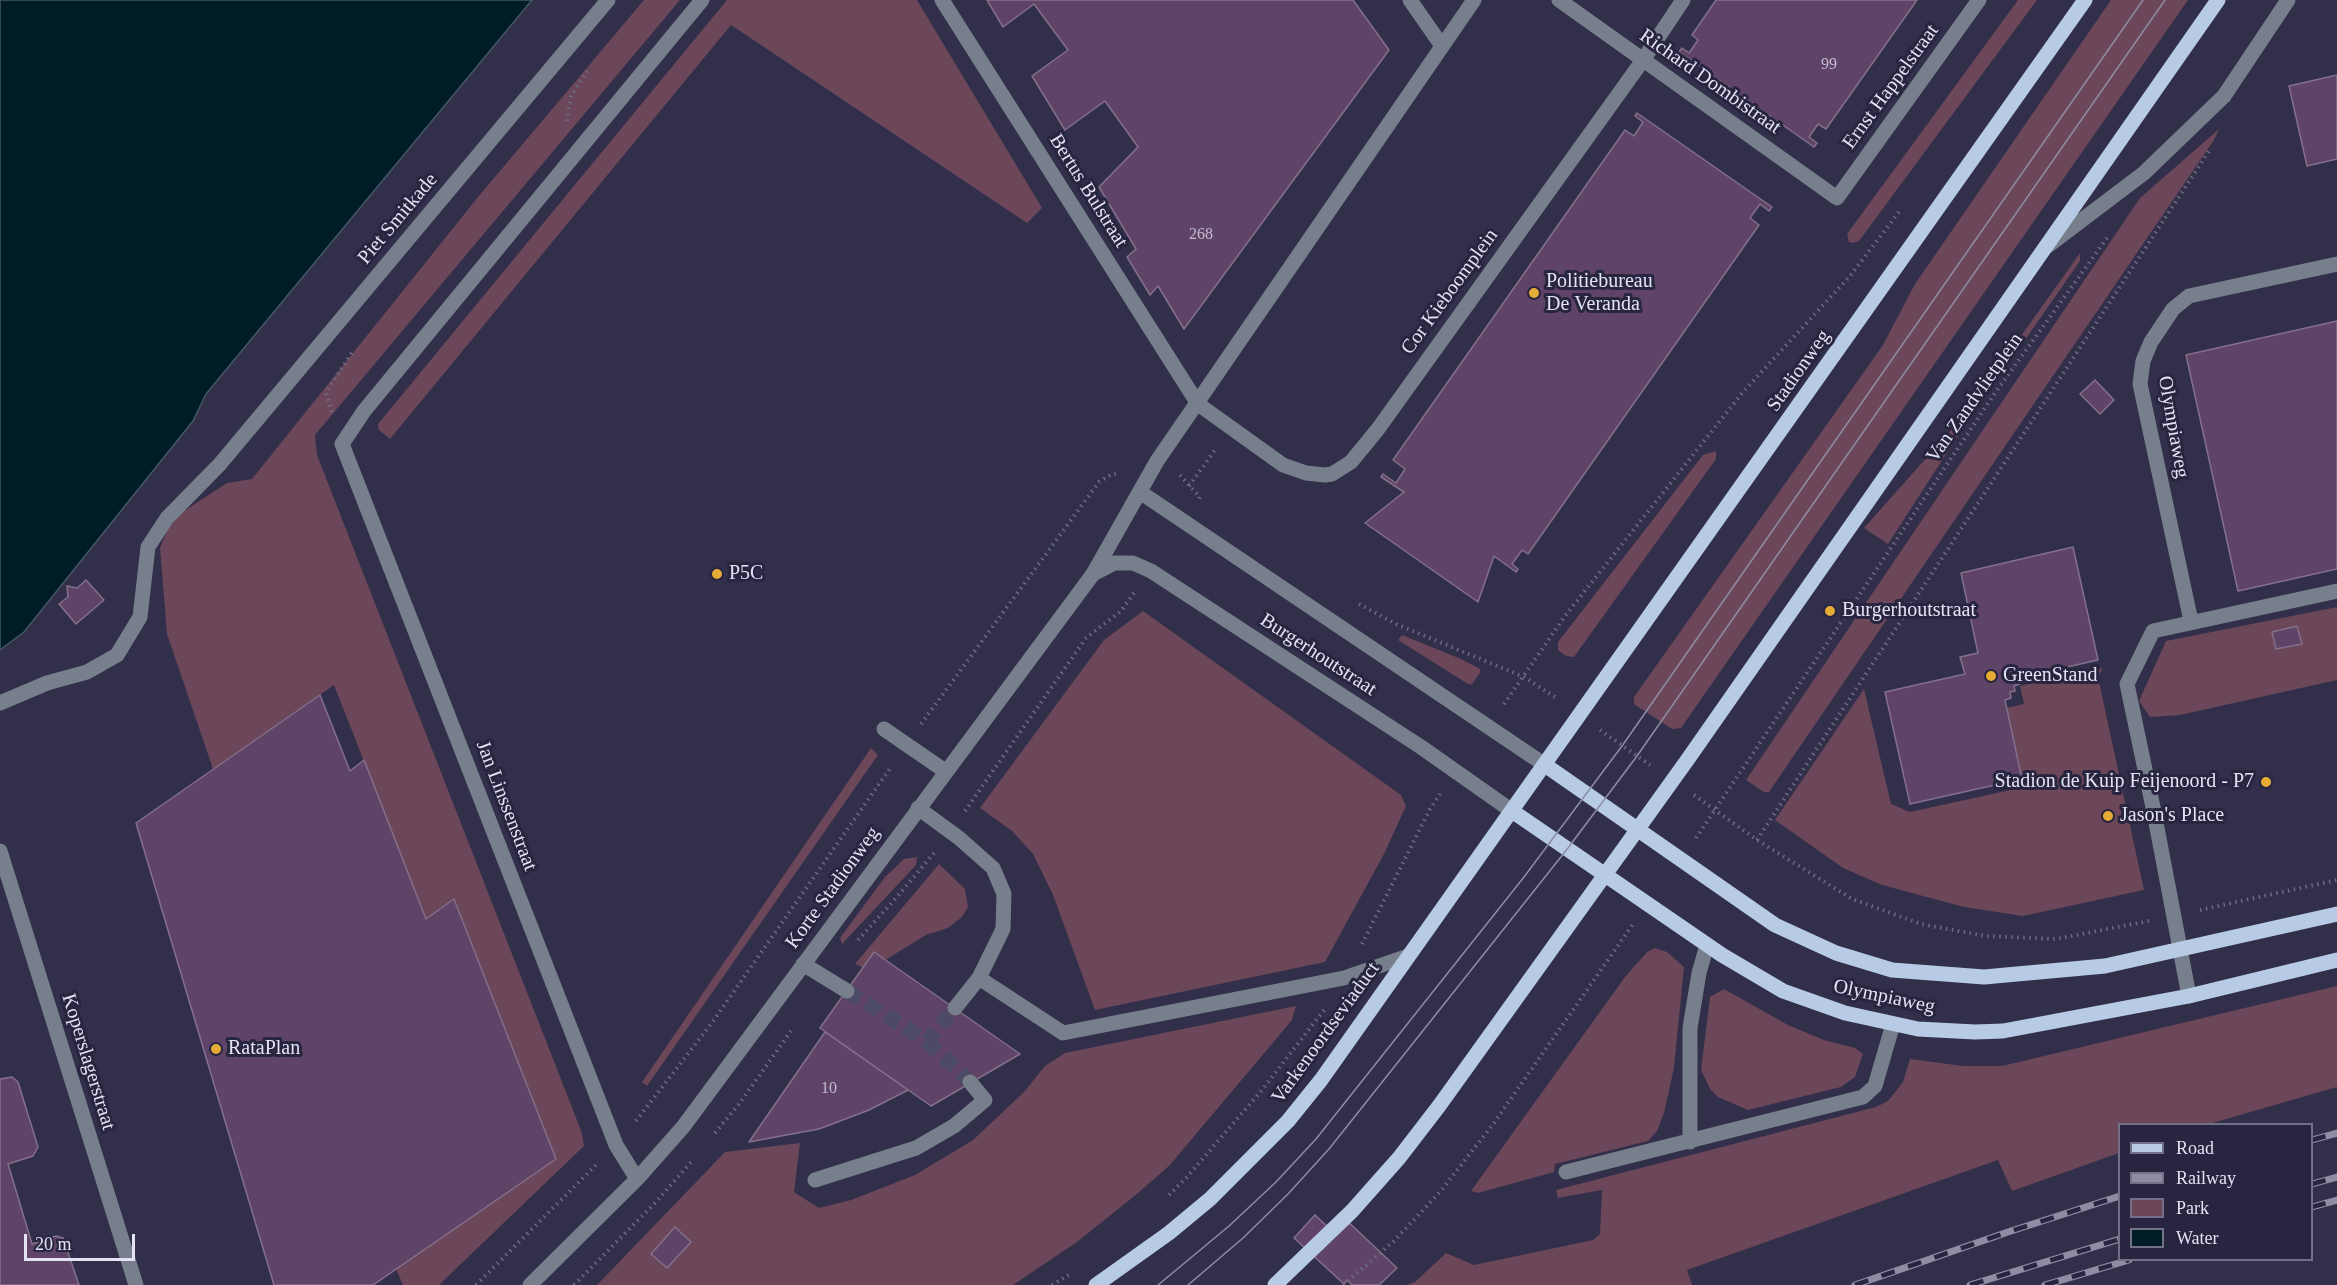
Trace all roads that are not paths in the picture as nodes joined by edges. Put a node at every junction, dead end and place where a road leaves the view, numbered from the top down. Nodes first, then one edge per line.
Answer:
1 (608, 0) edge
2 (702, 0) edge
3 (942, 0) edge
4 (1410, 0) edge
5 (1474, 0) edge
6 (1559, 0) edge
7 (1683, 0) edge
8 (1979, 0) edge
9 (2085, 0) edge
10 (2218, 0) edge
11 (2288, 0) edge
12 (1443, 46) junction
13 (1643, 60) junction
14 (1836, 198) joint
15 (2047, 247) junction
16 (2337, 264) edge
17 (1198, 404) junction
18 (1140, 492) junction
19 (1093, 574) junction
20 (2337, 591) edge
21 (2191, 621) junction
22 (0, 703) edge
23 (884, 729) dead end
24 (1545, 765) junction
25 (945, 771) junction
26 (918, 808) junction
27 (1512, 811) junction
28 (1638, 829) junction
29 (0, 851) edge
30 (1605, 873) junction
31 (2337, 914) edge
32 (1707, 945) junction
33 (2180, 950) junction
34 (1408, 956) junction
35 (2337, 960) edge
36 (803, 964) junction
37 (979, 978) junction
38 (847, 991) tunnel mouth
39 (2189, 996) junction
40 (955, 1008) tunnel mouth
41 (1893, 1024) junction
42 (970, 1082) tunnel mouth
43 (1690, 1142) junction
44 (1566, 1172) dead end
45 (637, 1179) junction
46 (815, 1180) dead end
47 (136, 1285) edge
48 (530, 1285) edge
49 (1096, 1285) edge
50 (1275, 1285) edge

1 - 22 street, Piet Smitkade
2 - 45 street, Jan Linssenstraat
3 - 17 street, Bertus Bulstraat
4 - 12 street
5 - 12 street
6 - 13 street, Richard Dombistraat
7 - 13 street, Cor Kieboomplein
8 - 14 street, Ernst Happelstraat
9 - 24 main road, Stadionweg
10 - 15 main road
11 - 15 street
12 - 17 street
13 - 14 street, Richard Dombistraat
13 - 17 street, Cor Kieboomplein
15 - 28 main road
16 - 21 street, Olympiaweg
17 - 18 street
18 - 19 street, Korte Stadionweg
18 - 24 street, Burgerhoutstraat
19 - 25 street, Korte Stadionweg
19 - 27 street, Burgerhoutstraat
20 - 21 street
21 - 33 street
23 - 25 street
24 - 27 main road, Varkenoordseviaduct
24 - 28 main road, Olympiaweg
25 - 26 street, Korte Stadionweg
26 - 36 street, Korte Stadionweg
26 - 37 street
27 - 30 main road, Olympiaweg
27 - 34 main road, Varkenoordseviaduct
28 - 30 main road
28 - 33 main road, Olympiaweg
29 - 47 street, Koperslagerstraat
30 - 32 main road, Olympiaweg
30 - 50 main road
31 - 33 main road, Olympiaweg
32 - 41 main road, Olympiaweg
32 - 43 street
33 - 39 street
34 - 37 street
34 - 49 main road, Varkenoordseviaduct
35 - 39 main road, Olympiaweg
36 - 38 street
36 - 45 street, Korte Stadionweg
37 - 40 street
39 - 41 main road, Olympiaweg
41 - 43 street
42 - 46 street
43 - 44 street
45 - 48 street, Korte Stadionweg

